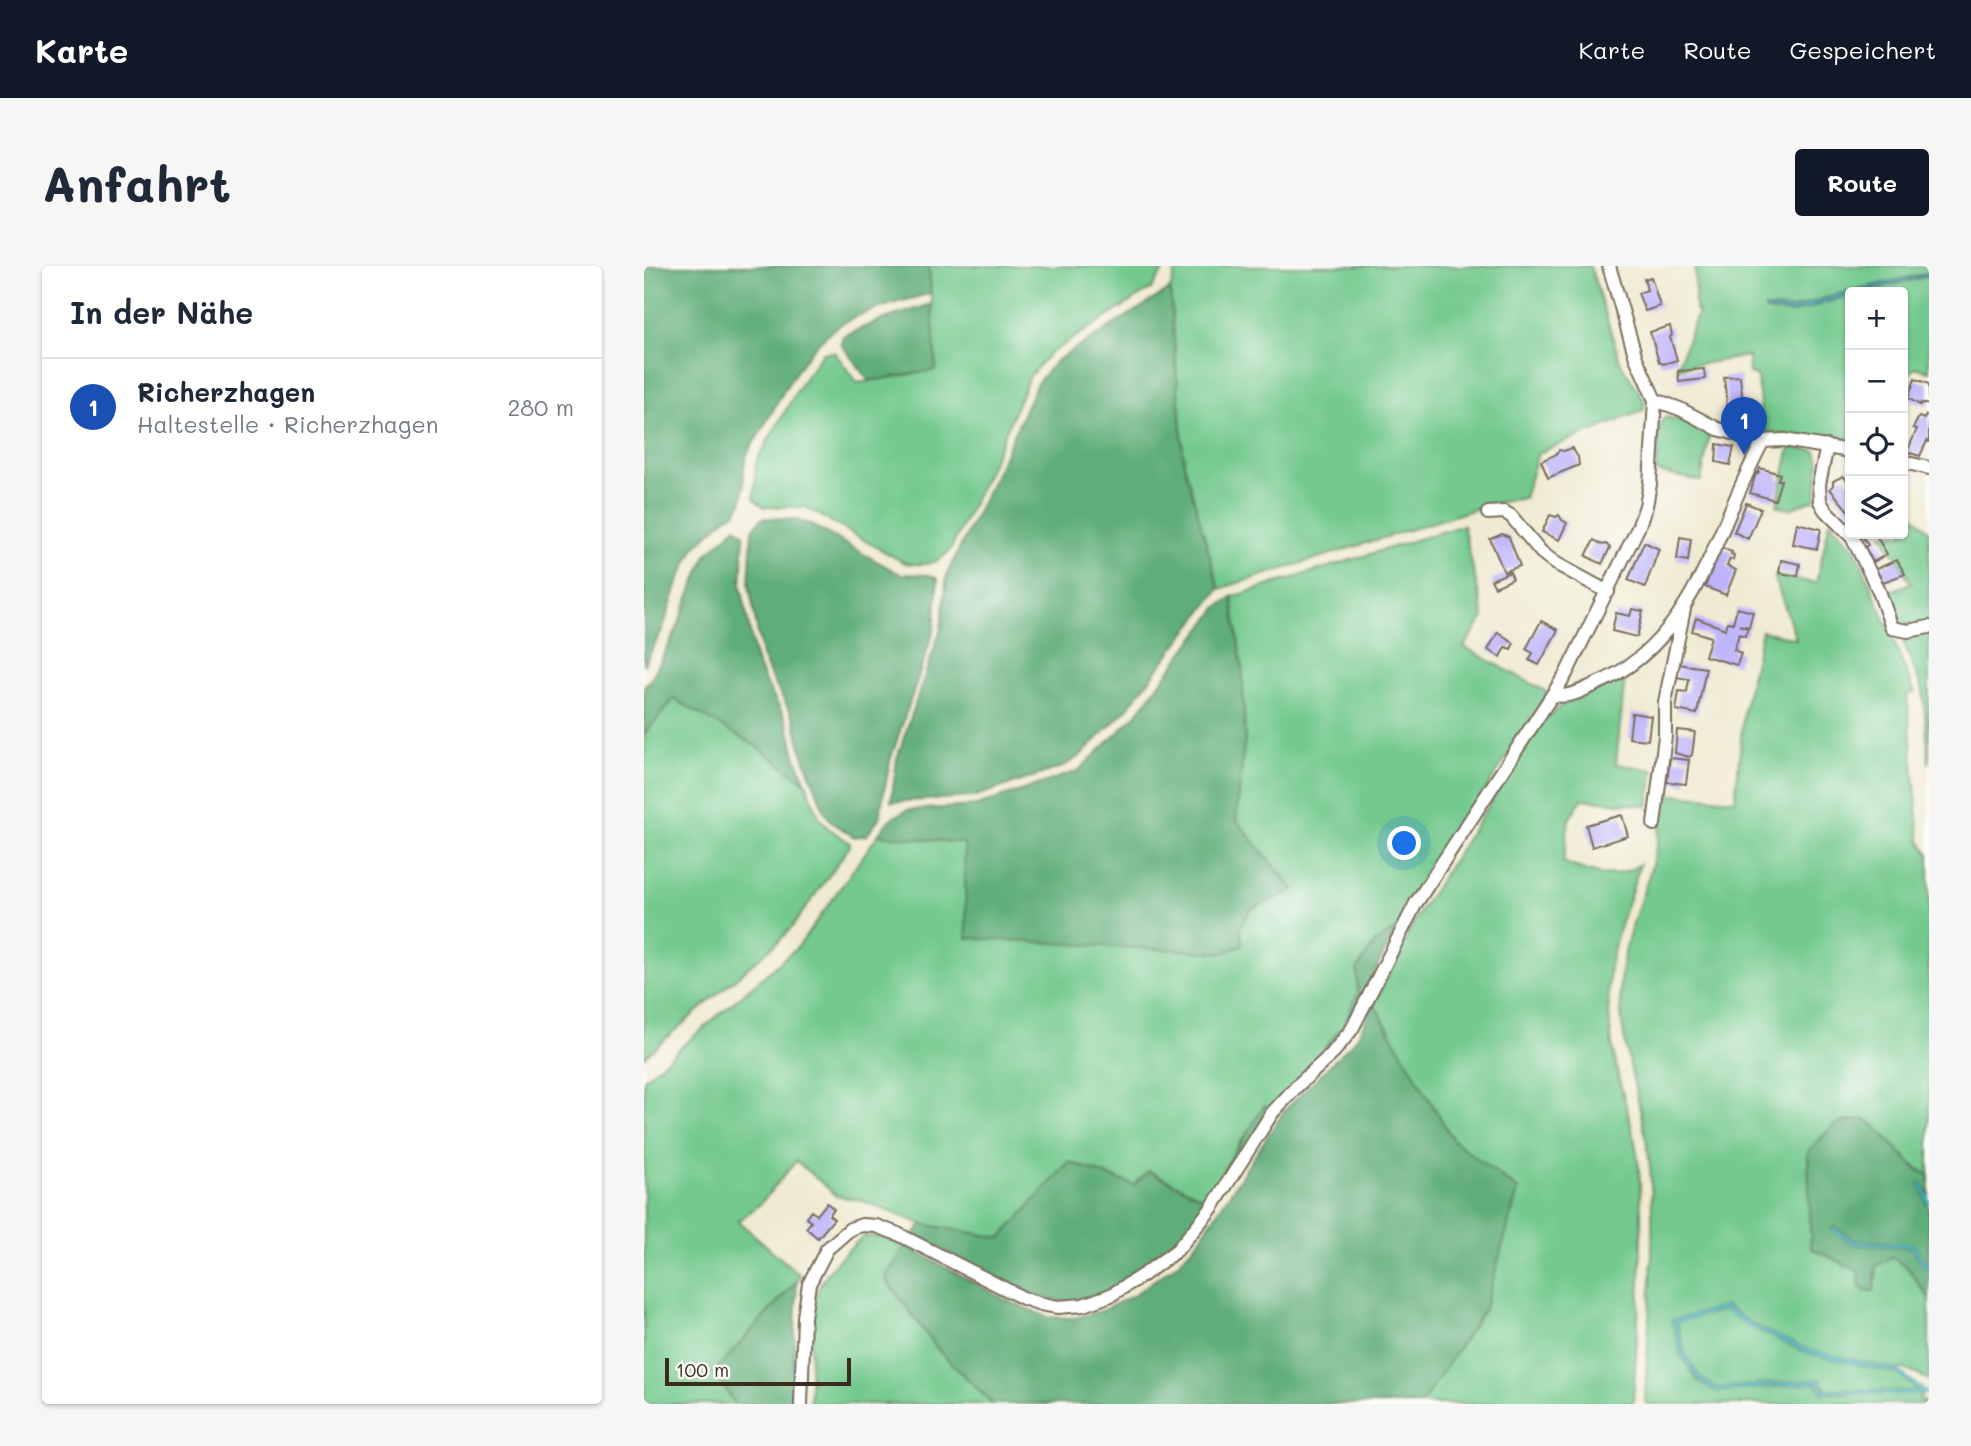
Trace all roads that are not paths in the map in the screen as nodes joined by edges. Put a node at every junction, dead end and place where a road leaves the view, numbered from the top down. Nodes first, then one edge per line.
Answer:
1 (1609, 266) edge
2 (1655, 400) junction
3 (1763, 441) junction
4 (1827, 446) junction
5 (1845, 450) edge
6 (1908, 463) edge
7 (1929, 468) edge
8 (1488, 513) dead end
9 (1608, 592) junction
10 (1685, 606) junction
11 (1929, 626) edge
12 (1554, 695) junction
13 (1654, 824) dead end
14 (801, 1404) edge

1 - 2 street
2 - 3 street
2 - 9 street
3 - 4 street
3 - 10 street
4 - 5 street
4 - 11 street
6 - 7 street
8 - 9 street
9 - 12 street
10 - 12 street
10 - 13 street
12 - 14 street

